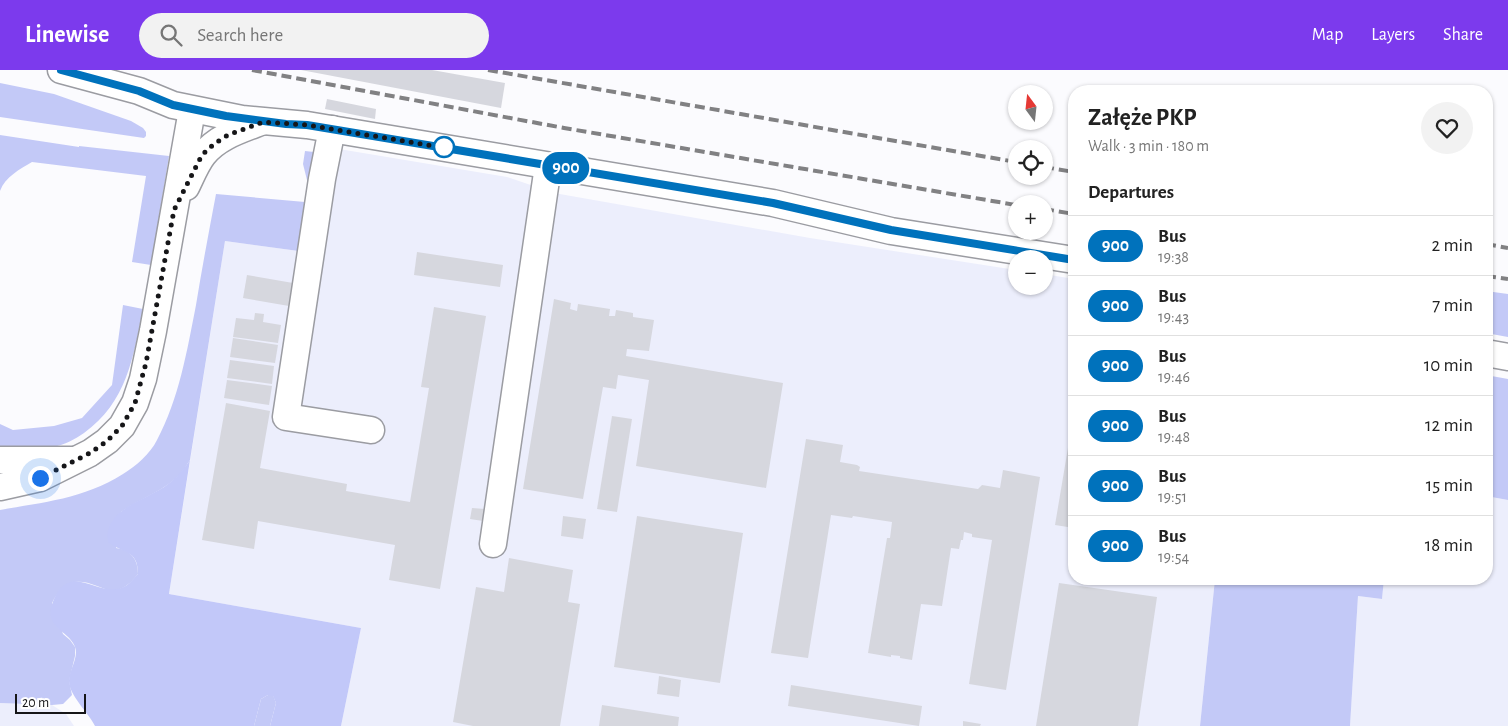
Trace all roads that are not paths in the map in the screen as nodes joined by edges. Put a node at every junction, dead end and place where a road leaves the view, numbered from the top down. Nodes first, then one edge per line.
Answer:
1 (62, 70) edge
2 (192, 110) junction
3 (263, 122) junction
4 (332, 129) junction
5 (548, 166) junction
6 (174, 210) junction
7 (1068, 259) edge
8 (1493, 354) edge
9 (1508, 357) edge
10 (370, 430) dead end
11 (0, 460) edge
12 (75, 460) junction
13 (0, 487) edge
14 (493, 544) dead end

1 - 2 street
2 - 3 street
2 - 6 street
3 - 4 street
3 - 6 street
4 - 5 street
4 - 10 street
5 - 7 street
5 - 14 street
6 - 12 street
8 - 9 street
11 - 12 street
12 - 13 street

